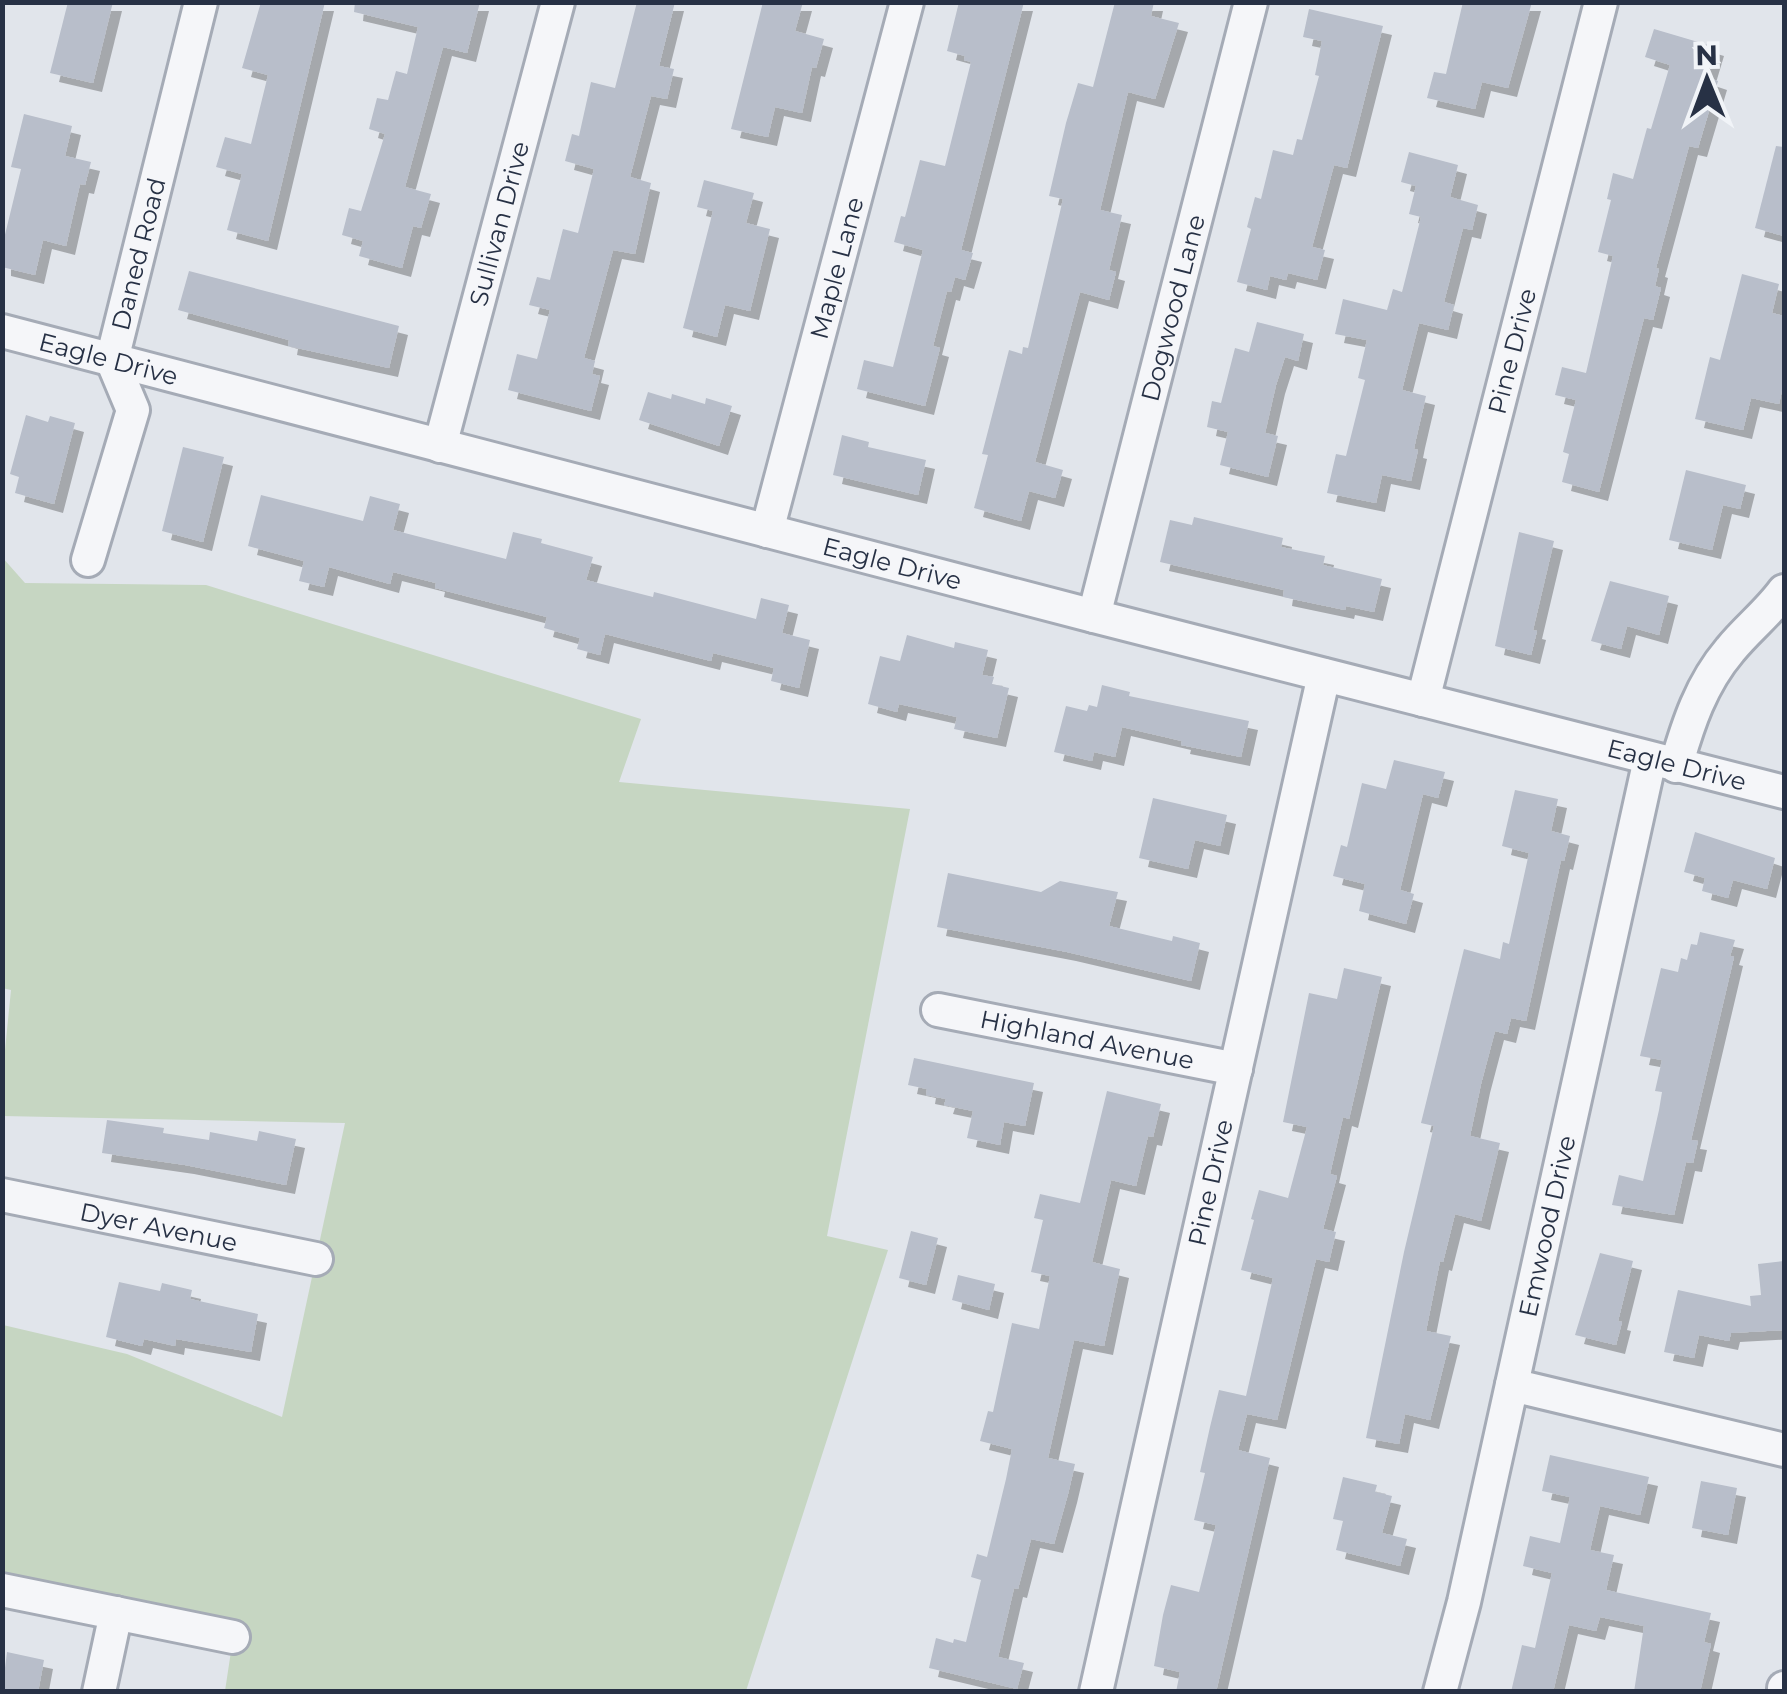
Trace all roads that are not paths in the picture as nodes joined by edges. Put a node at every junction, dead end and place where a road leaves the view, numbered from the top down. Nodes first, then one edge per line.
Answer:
1 (201, 2) edge
2 (558, 2) edge
3 (907, 2) edge
4 (1251, 2) edge
5 (1602, 2) edge
6 (2, 331) edge
7 (112, 360) junction
8 (440, 446) junction
9 (768, 531) junction
10 (88, 560) dead end
11 (1784, 591) edge
12 (1094, 616) junction
13 (1324, 675) junction
14 (1423, 700) junction
15 (1663, 762) junction
16 (1784, 792) edge
17 (938, 1010) dead end
18 (1236, 1069) junction
19 (2, 1195) edge
20 (316, 1259) dead end
21 (1512, 1385) junction
22 (1784, 1450) edge
23 (2, 1590) edge
24 (116, 1613) junction
25 (233, 1637) dead end
26 (99, 1692) edge
27 (1096, 1692) edge
28 (1440, 1692) edge

1 - 7 street, Daned Road
2 - 8 street, Sullivan Drive
3 - 9 street, Maple Lane
4 - 12 street, Dogwood Lane
5 - 14 street, Pine Drive
6 - 7 street, Eagle Drive
7 - 8 street, Eagle Drive
7 - 10 street, Daned Road
8 - 9 street, Eagle Drive
9 - 12 street, Eagle Drive
11 - 15 street, Emwood Drive
12 - 13 street, Eagle Drive
13 - 14 street, Eagle Drive
13 - 18 street, Pine Drive
14 - 15 street, Eagle Drive
15 - 16 street, Eagle Drive
15 - 21 street, Emwood Drive
17 - 18 street, Highland Avenue
18 - 27 street, Pine Drive
19 - 20 street, Dyer Avenue
21 - 22 street
21 - 28 street, Emwood Drive
23 - 24 street
24 - 25 street
24 - 26 street

